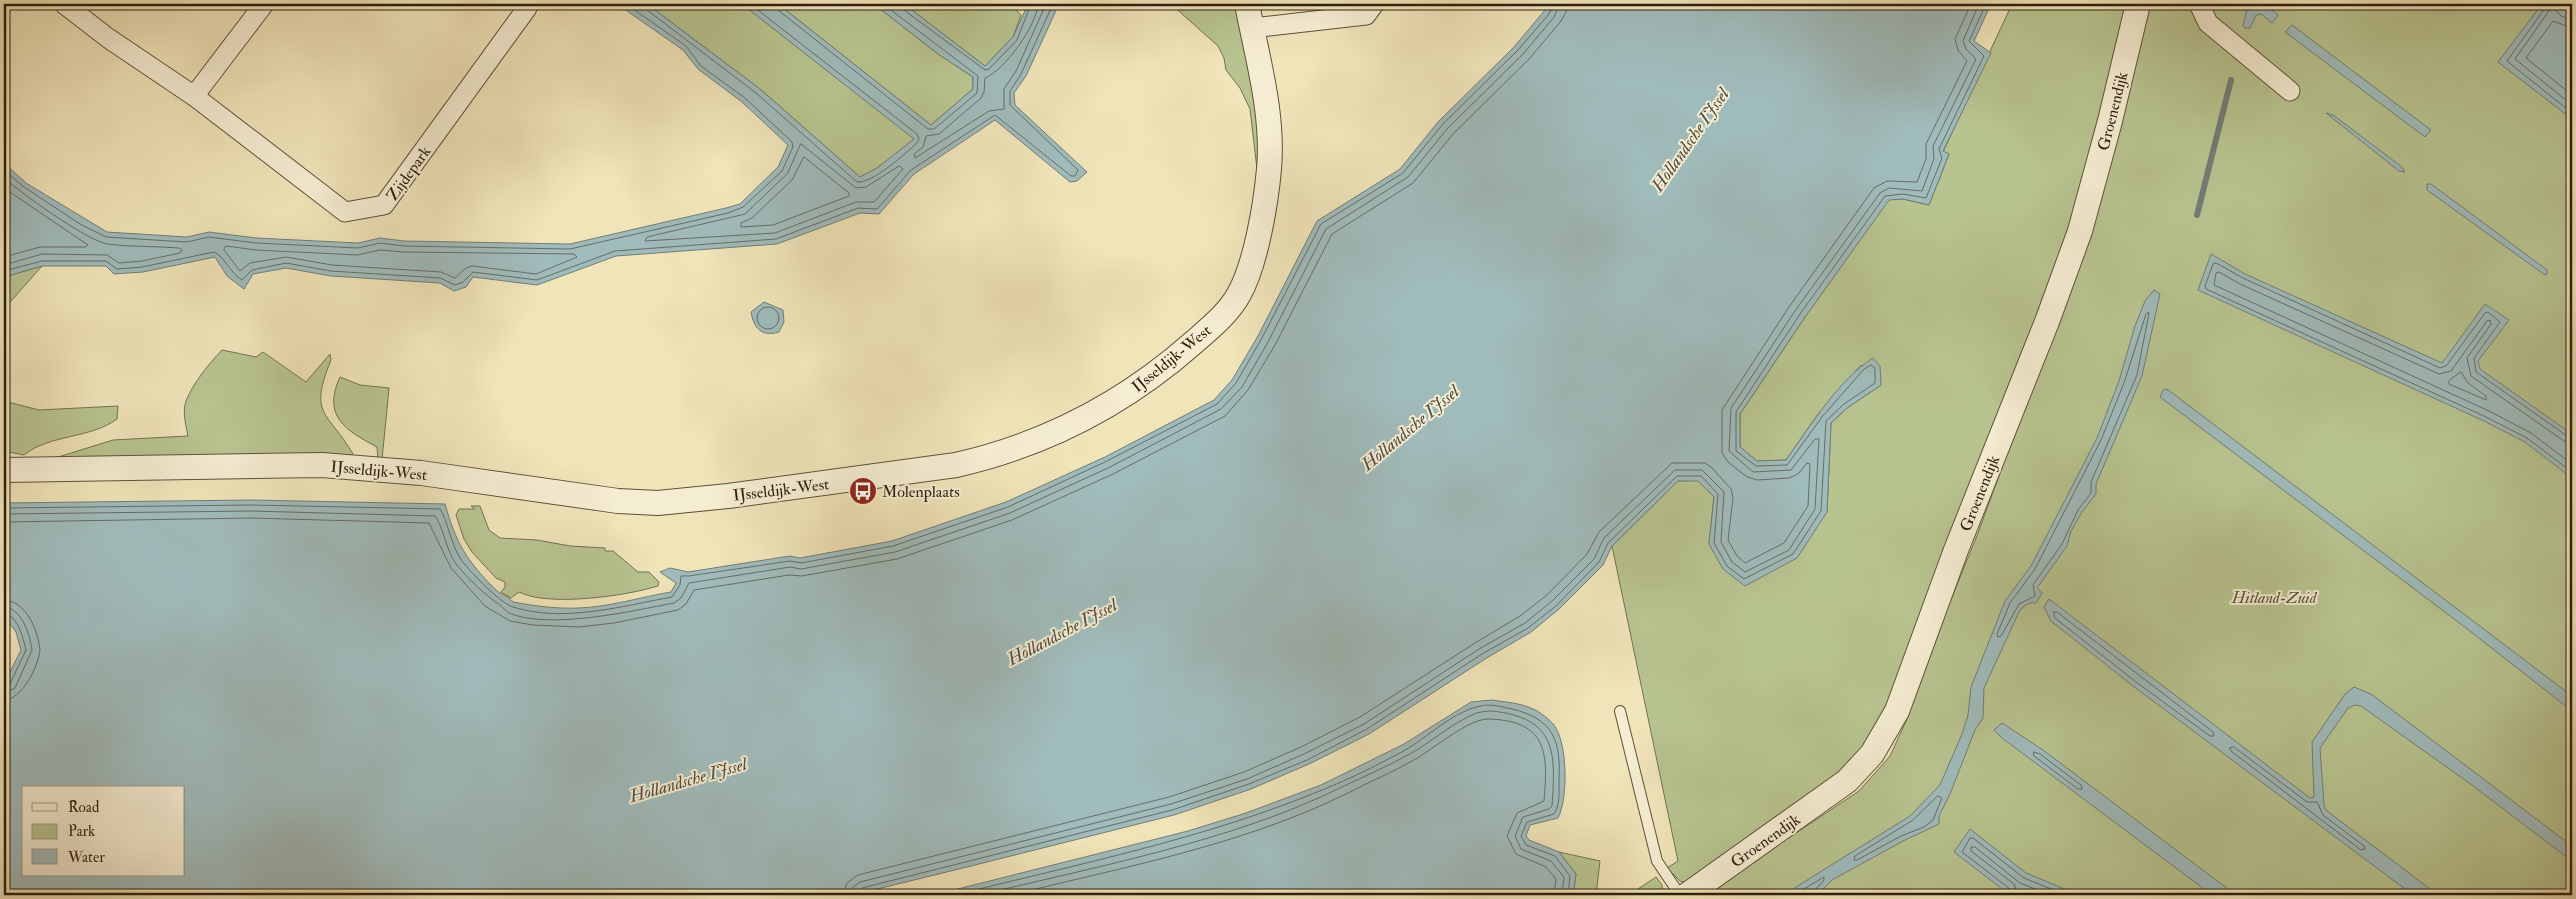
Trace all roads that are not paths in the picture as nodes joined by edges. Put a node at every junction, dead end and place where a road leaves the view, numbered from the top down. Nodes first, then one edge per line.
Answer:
1 (64, 4) edge
2 (264, 4) edge
3 (522, 4) edge
4 (1247, 4) edge
5 (1374, 4) edge
6 (2138, 4) edge
7 (2200, 4) edge
8 (1252, 28) junction
9 (2283, 85) dead end
10 (194, 96) junction
11 (4, 470) edge
12 (1620, 711) dead end
13 (1680, 895) edge
14 (1687, 895) edge

1 - 10 street, Zijdepark
2 - 10 street
3 - 10 street, Zijdepark
4 - 8 street, IJsseldijk-West
5 - 8 street
6 - 14 street, Groenendijk
7 - 9 street
8 - 11 street, IJsseldijk-West
12 - 13 lane

